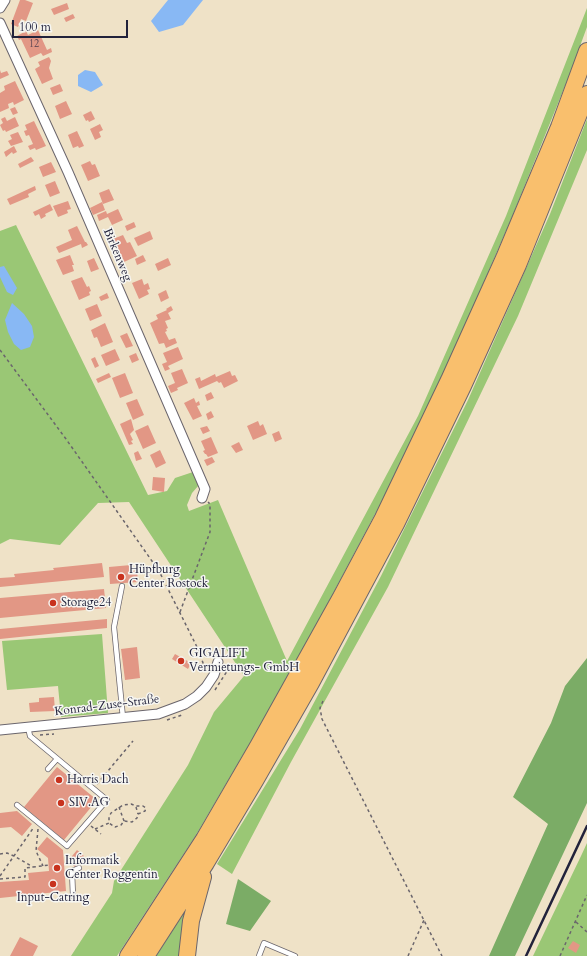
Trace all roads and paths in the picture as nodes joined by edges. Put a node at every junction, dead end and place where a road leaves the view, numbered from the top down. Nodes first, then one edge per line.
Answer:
1 (5, 0) edge
2 (0, 8) edge
3 (0, 23) edge
4 (587, 51) edge
5 (587, 94) edge
6 (0, 350) edge
7 (202, 498) joint
8 (122, 586) dead end
9 (180, 612) junction
10 (218, 662) dead end
11 (205, 677) dead end
12 (323, 701) dead end
13 (123, 718) junction
14 (28, 727) junction
15 (0, 730) edge
16 (133, 741) dead end
17 (57, 758) junction
18 (48, 769) dead end
19 (94, 789) junction
20 (17, 805) dead end
21 (136, 806) junction
22 (119, 807) junction
23 (138, 814) junction
24 (37, 822) junction
25 (87, 822) junction
26 (124, 822) junction
27 (108, 823) junction
28 (95, 829) junction
29 (101, 834) dead end
30 (0, 854) edge
31 (14, 856) junction
32 (206, 863) junction
33 (49, 865) dead end
34 (43, 866) junction
35 (33, 867) junction
36 (79, 868) dead end
37 (0, 876) edge
38 (0, 879) edge
39 (587, 895) edge
40 (73, 896) dead end
41 (424, 920) junction
42 (576, 922) junction
43 (587, 932) edge
44 (128, 956) edge
45 (146, 956) edge
46 (187, 956) edge
47 (259, 956) edge
48 (295, 956) edge
49 (408, 956) edge
50 (442, 956) edge
51 (560, 956) edge

1 - 2 street
3 - 7 street, Birkenweg
4 - 44 highway
5 - 32 highway
6 - 9 path
7 - 9 path
8 - 13 lane
9 - 11 path
10 - 13 street, Konrad-Zuse-Straße
12 - 41 path
13 - 14 street, Konrad-Zuse-Straße
14 - 15 street, Konrad-Zuse-Straße
14 - 17 lane
16 - 19 path
17 - 18 lane
17 - 19 lane
19 - 25 lane
20 - 24 lane
21 - 22 path
21 - 23 path
21 - 23 path
22 - 26 path
22 - 27 path
23 - 26 path
24 - 25 lane
24 - 31 path
24 - 34 path
25 - 28 path
26 - 27 path
27 - 28 path
28 - 29 path
30 - 31 path
31 - 35 path
31 - 37 path
32 - 45 highway
32 - 46 highway
33 - 34 path
34 - 35 path
35 - 38 path
36 - 40 lane
39 - 42 path
41 - 49 path
41 - 50 path
42 - 43 path
42 - 51 path
47 - 48 lane

